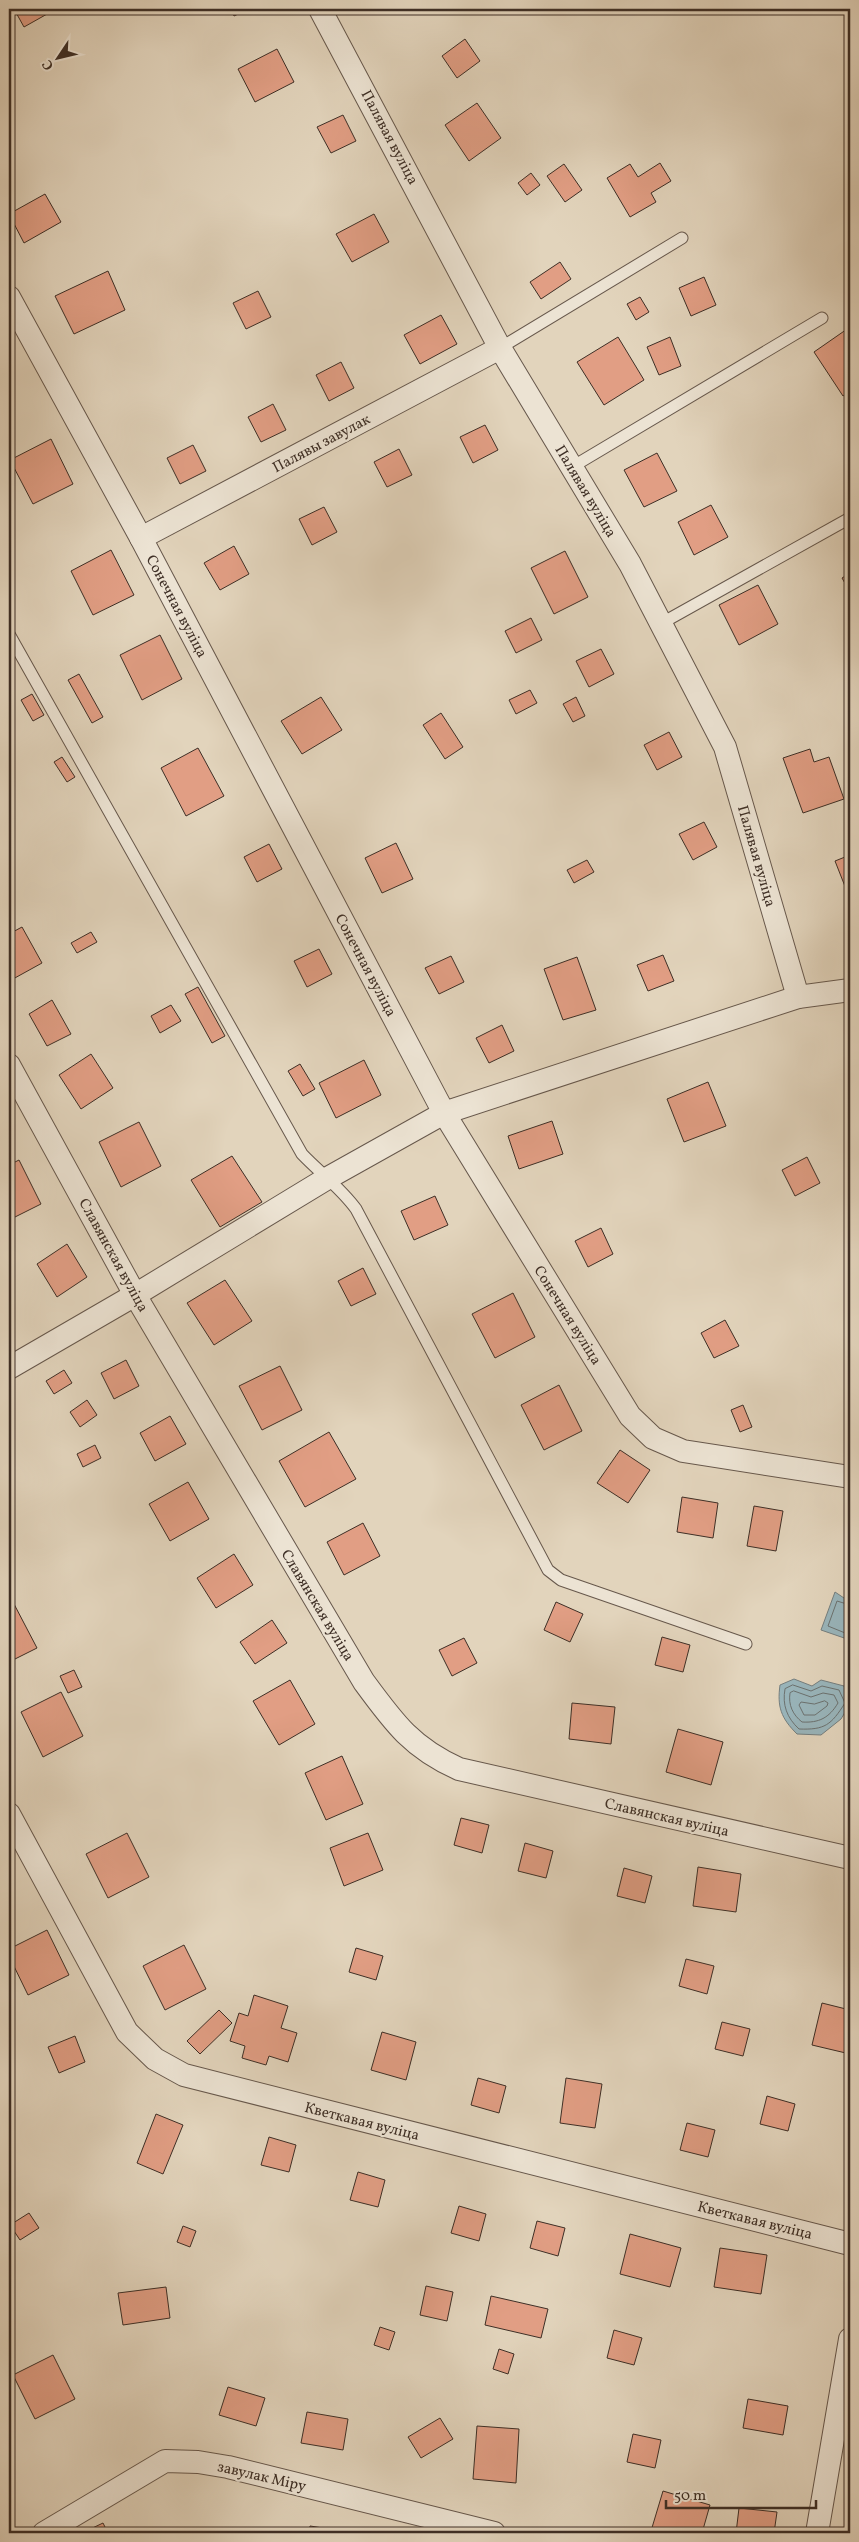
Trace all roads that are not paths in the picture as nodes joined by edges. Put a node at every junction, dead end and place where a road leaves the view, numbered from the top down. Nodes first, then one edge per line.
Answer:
1 (320, 9) edge
2 (682, 238) dead end
3 (9, 297) edge
4 (822, 318) dead end
5 (500, 348) junction
6 (572, 467) junction
7 (850, 518) edge
8 (141, 538) junction
9 (662, 623) junction
10 (9, 634) edge
11 (850, 990) edge
12 (798, 997) junction
13 (9, 1065) edge
14 (444, 1112) junction
15 (326, 1179) junction
16 (135, 1295) junction
17 (9, 1368) edge
18 (850, 1477) edge
19 (746, 1644) dead end
20 (9, 1814) edge
21 (850, 1858) edge
22 (850, 2244) edge
23 (850, 2339) edge
24 (44, 2533) edge
25 (494, 2533) edge
26 (817, 2533) edge

1 - 5 street, Палявая вуліца
2 - 5 lane
3 - 8 street, Сонечная вуліца
4 - 6 lane
5 - 6 street, Палявая вуліца
5 - 8 street, Палявы завулак
6 - 9 street, Палявая вуліца
7 - 9 lane
8 - 14 street, Сонечная вуліца
9 - 12 street, Палявая вуліца
10 - 15 lane
11 - 12 street
12 - 14 street
13 - 16 street, Славянская вуліца
14 - 15 street
14 - 18 street, Сонечная вуліца
15 - 16 street
15 - 19 lane
16 - 17 street
16 - 21 street, Славянская вуліца
20 - 22 street, Кветкавая вуліца
23 - 26 street
24 - 25 street, завулак Міру

